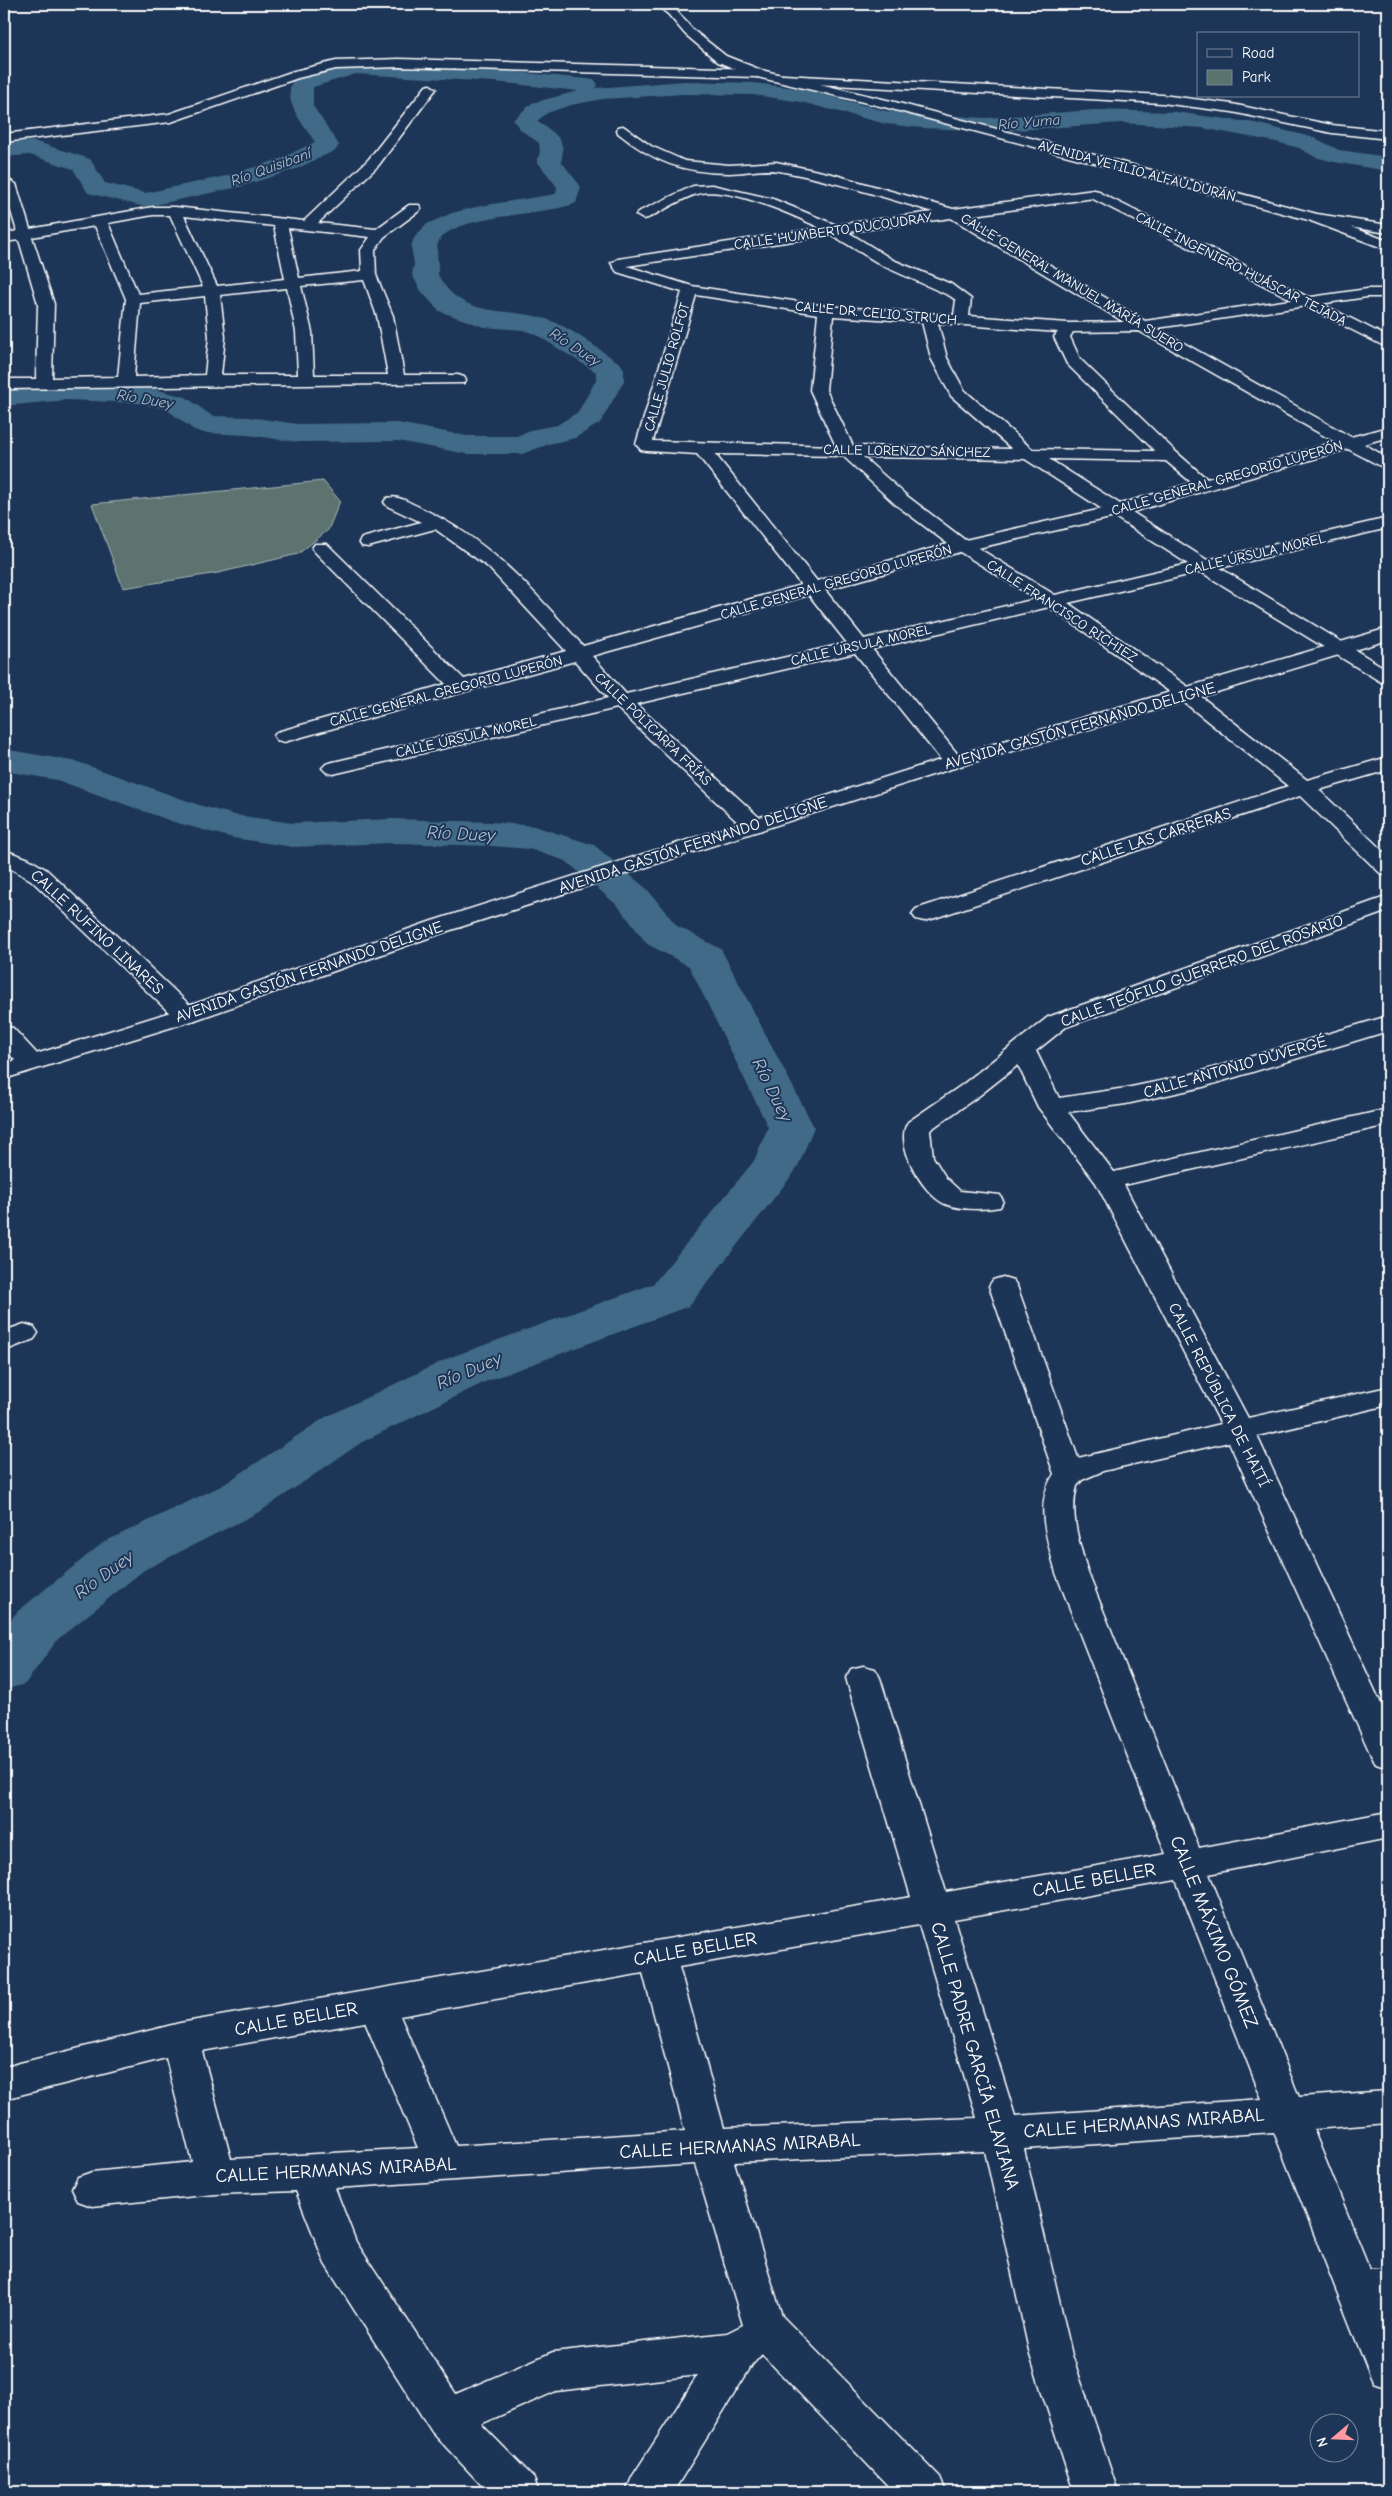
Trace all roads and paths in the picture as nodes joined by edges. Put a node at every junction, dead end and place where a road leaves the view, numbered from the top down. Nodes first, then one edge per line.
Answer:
1 (660, 4) edge
2 (757, 73) junction
3 (783, 79) junction
4 (430, 89) dead end
5 (623, 130) dead end
6 (1388, 135) edge
7 (4, 138) edge
8 (1168, 179) junction
9 (9, 184) dead end
10 (1142, 184) dead end
11 (1116, 190) dead end
12 (1094, 194) junction
13 (414, 208) dead end
14 (175, 211) junction
15 (954, 214) junction
16 (643, 215) dead end
17 (1316, 218) junction
18 (100, 221) junction
19 (280, 223) junction
20 (307, 226) junction
21 (1388, 229) edge
22 (834, 230) junction
23 (23, 234) junction
24 (378, 234) junction
25 (4, 238) edge
26 (1388, 246) edge
27 (618, 263) joint
28 (369, 275) junction
29 (293, 283) junction
30 (690, 290) junction
31 (212, 291) junction
32 (1388, 293) edge
33 (133, 299) junction
34 (1307, 303) junction
35 (826, 312) junction
36 (929, 319) junction
37 (961, 320) junction
38 (1142, 326) junction
39 (1068, 328) junction
40 (1388, 343) edge
41 (213, 380) junction
42 (398, 380) junction
43 (458, 380) dead end
44 (126, 382) junction
45 (306, 382) junction
46 (44, 383) junction
47 (4, 384) edge
48 (1388, 432) edge
49 (1349, 442) junction
50 (644, 444) joint
51 (702, 449) junction
52 (846, 450) junction
53 (1027, 453) junction
54 (1170, 456) junction
55 (1388, 465) edge
56 (1204, 485) junction
57 (393, 502) dead end
58 (1116, 511) junction
59 (438, 523) junction
60 (1388, 523) edge
61 (368, 542) dead end
62 (962, 546) junction
63 (321, 548) dead end
64 (1204, 566) junction
65 (814, 588) junction
66 (1052, 601) junction
67 (1388, 634) edge
68 (859, 645) junction
69 (1341, 649) junction
70 (579, 654) junction
71 (1388, 678) edge
72 (461, 688) junction
73 (1187, 695) junction
74 (621, 701) junction
75 (284, 736) dead end
76 (953, 762) junction
77 (1388, 763) edge
78 (333, 768) dead end
79 (1304, 788) junction
80 (754, 825) junction
81 (4, 857) edge
82 (1388, 868) edge
83 (1388, 903) edge
84 (924, 914) dead end
85 (186, 1015) junction
86 (1388, 1023) edge
87 (4, 1033) edge
88 (1022, 1050) junction
89 (32, 1062) junction
90 (4, 1072) edge
91 (1052, 1108) junction
92 (1388, 1117) edge
93 (1108, 1181) junction
94 (990, 1201) dead end
95 (1003, 1286) dead end
96 (1388, 1396) edge
97 (1239, 1430) junction
98 (1064, 1483) junction
99 (863, 1678) dead end
100 (1388, 1755) edge
101 (1388, 1824) edge
102 (1187, 1864) junction
103 (932, 1907) junction
104 (657, 1956) junction
105 (376, 2005) junction
106 (180, 2038) junction
107 (4, 2083) edge
108 (1388, 2107) edge
109 (1285, 2113) junction
110 (1001, 2134) junction
111 (709, 2146) junction
112 (444, 2164) junction
113 (309, 2173) junction
114 (216, 2177) junction
115 (92, 2189) dead end
116 (1373, 2288) edge
117 (751, 2339) junction
118 (1388, 2368) edge
119 (447, 2418) junction
120 (517, 2492) edge
121 (648, 2492) edge
122 (924, 2492) edge
123 (1096, 2492) edge

1 - 2 street
2 - 3 street
2 - 7 street
3 - 6 street
3 - 8 street, AVENIDA VETILIO ALFAU DURÁN
4 - 20 street
5 - 15 street, CALLE GENERAL MANUEL MARÍA SUERO
8 - 10 street
8 - 17 street, AVENIDA VETILIO ALFAU DURÁN
9 - 23 street
11 - 12 street, CALLE HUMBERTO DUCOUDRAY
12 - 15 street, CALLE HUMBERTO DUCOUDRAY
12 - 34 street, CALLE INGENIERO HUÁSCAR TEJADA
13 - 24 street
14 - 18 street
14 - 19 street
14 - 31 street
15 - 22 street, CALLE HUMBERTO DUCOUDRAY
15 - 38 street, CALLE GENERAL MANUEL MARÍA SUERO
16 - 22 street
17 - 21 street, AVENIDA VETILIO ALFAU DURÁN
17 - 26 street
18 - 23 street
18 - 33 street
19 - 20 street
19 - 29 street
20 - 24 street
22 - 27 street, CALLE HUMBERTO DUCOUDRAY
22 - 37 street
23 - 25 street
23 - 46 street
24 - 28 street
27 - 30 street, CALLE DR. CELIO STRUCH
28 - 29 street
28 - 42 street
29 - 31 street
29 - 45 street
30 - 35 street, CALLE DR. CELIO STRUCH
30 - 50 street, CALLE JULIO ROLFOT
31 - 33 street
31 - 41 street
32 - 34 street, CALLE DR. CELIO STRUCH
33 - 44 street
34 - 38 street, CALLE DR. CELIO STRUCH
34 - 40 street, CALLE INGENIERO HUÁSCAR TEJADA
35 - 36 street, CALLE DR. CELIO STRUCH
35 - 52 street, CALLE FRANCISCO RICHIEZ
36 - 37 street, CALLE DR. CELIO STRUCH
36 - 53 street
37 - 39 street, CALLE DR. CELIO STRUCH
38 - 39 street, CALLE DR. CELIO STRUCH
38 - 49 street, CALLE GENERAL MANUEL MARÍA SUERO
39 - 54 street
41 - 44 street
41 - 45 street
42 - 43 street
42 - 45 street
44 - 46 street
46 - 47 street
48 - 49 street, CALLE GENERAL GREGORIO LUPERÓN
49 - 55 street, CALLE GENERAL MANUEL MARÍA SUERO
49 - 56 street, CALLE GENERAL GREGORIO LUPERÓN
50 - 51 street, CALLE LORENZO SÁNCHEZ
51 - 52 street, CALLE LORENZO SÁNCHEZ
51 - 65 street
52 - 53 street, CALLE LORENZO SÁNCHEZ
52 - 62 street, CALLE FRANCISCO RICHIEZ
53 - 54 street, CALLE LORENZO SÁNCHEZ
53 - 58 street
54 - 56 street
56 - 58 street, CALLE GENERAL GREGORIO LUPERÓN
57 - 59 street, CALLE POLICARPA FRÍAS
58 - 62 street, CALLE GENERAL GREGORIO LUPERÓN
58 - 64 street
59 - 61 street
59 - 70 street, CALLE POLICARPA FRÍAS
60 - 64 street, CALLE ÚRSULA MOREL
62 - 65 street, CALLE GENERAL GREGORIO LUPERÓN
62 - 66 street, CALLE FRANCISCO RICHIEZ
63 - 72 street
64 - 66 street, CALLE ÚRSULA MOREL
64 - 69 street
65 - 68 street
65 - 70 street, CALLE GENERAL GREGORIO LUPERÓN
66 - 68 street, CALLE ÚRSULA MOREL
66 - 73 street, CALLE FRANCISCO RICHIEZ
67 - 69 street, AVENIDA GASTÓN FERNANDO DELIGNE
68 - 74 street, CALLE ÚRSULA MOREL
68 - 76 street
69 - 71 street
69 - 73 street, AVENIDA GASTÓN FERNANDO DELIGNE
70 - 72 street, CALLE GENERAL GREGORIO LUPERÓN
70 - 74 street, CALLE POLICARPA FRÍAS
72 - 75 street, CALLE GENERAL GREGORIO LUPERÓN
73 - 76 street, AVENIDA GASTÓN FERNANDO DELIGNE
73 - 79 street, CALLE FRANCISCO RICHIEZ
74 - 78 street, CALLE ÚRSULA MOREL
74 - 80 street, CALLE POLICARPA FRÍAS
76 - 80 street, AVENIDA GASTÓN FERNANDO DELIGNE
77 - 79 street, CALLE LAS CARRERAS
79 - 82 street, CALLE FRANCISCO RICHIEZ
79 - 84 street, CALLE LAS CARRERAS
80 - 85 street, AVENIDA GASTÓN FERNANDO DELIGNE
81 - 85 street, CALLE RUFINO LINARES
83 - 88 street, CALLE TEÓFILO GUERRERO DEL ROSARIO
85 - 89 street, AVENIDA GASTÓN FERNANDO DELIGNE
86 - 91 street, CALLE ANTONIO DUVERGÉ
87 - 89 street
88 - 91 street, CALLE REPÚBLICA DE HAITÍ
88 - 94 street, CALLE TEÓFILO GUERRERO DEL ROSARIO
89 - 90 street, AVENIDA GASTÓN FERNANDO DELIGNE
91 - 93 street, CALLE REPÚBLICA DE HAITÍ
92 - 93 street
93 - 97 street, CALLE REPÚBLICA DE HAITÍ
95 - 98 street, CALLE MÁXIMO GÓMEZ
96 - 97 street
97 - 98 street
97 - 100 street, CALLE REPÚBLICA DE HAITÍ
98 - 102 street, CALLE MÁXIMO GÓMEZ
99 - 103 street, CALLE PADRE GARCÍA ELAVIANA
101 - 102 street, CALLE BELLER
102 - 103 street, CALLE BELLER
102 - 109 street, CALLE MÁXIMO GÓMEZ
103 - 104 street, CALLE BELLER
103 - 110 street, CALLE PADRE GARCÍA ELAVIANA
104 - 105 street, CALLE BELLER
104 - 111 street
105 - 106 street, CALLE BELLER
105 - 112 street
106 - 107 street, CALLE BELLER
106 - 114 street
108 - 109 street, CALLE HERMANAS MIRABAL
109 - 110 street, CALLE HERMANAS MIRABAL
109 - 116 street, CALLE MÁXIMO GÓMEZ
110 - 111 street, CALLE HERMANAS MIRABAL
110 - 123 street, CALLE PADRE GARCÍA ELAVIANA
111 - 112 street, CALLE HERMANAS MIRABAL
111 - 117 street
112 - 113 street, CALLE HERMANAS MIRABAL
113 - 114 street, CALLE HERMANAS MIRABAL
113 - 119 street
114 - 115 street, CALLE HERMANAS MIRABAL
116 - 118 street, CALLE MÁXIMO GÓMEZ
117 - 119 street
117 - 121 street
117 - 122 street
119 - 120 street

